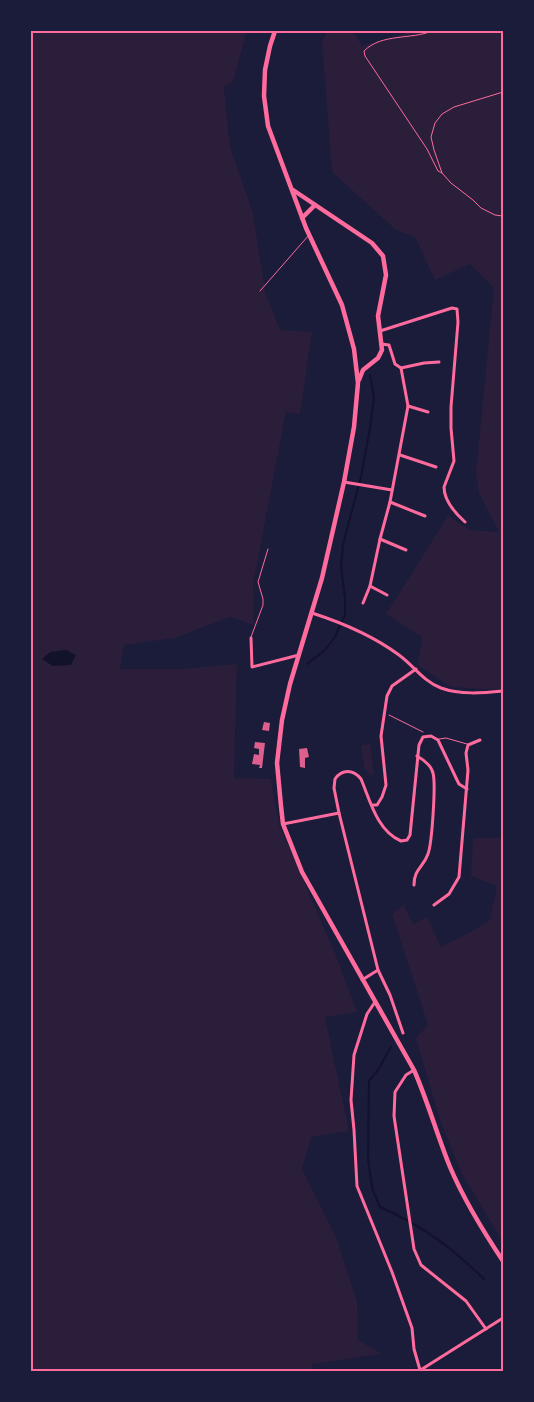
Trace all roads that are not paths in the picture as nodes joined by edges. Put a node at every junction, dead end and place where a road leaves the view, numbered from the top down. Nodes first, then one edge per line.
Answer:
1 (275, 31) edge
2 (292, 190) junction
3 (315, 205) junction
4 (302, 218) junction
5 (309, 234) junction
6 (260, 291) dead end
7 (380, 331) junction
8 (381, 344) junction
9 (355, 362) junction
10 (439, 362) dead end
11 (367, 367) junction
12 (401, 368) junction
13 (358, 382) junction
14 (408, 406) junction
15 (428, 412) dead end
16 (400, 455) junction
17 (436, 467) dead end
18 (344, 482) junction
19 (392, 490) junction
20 (390, 502) junction
21 (425, 516) dead end
22 (465, 522) dead end
23 (380, 539) junction
24 (268, 549) dead end
25 (406, 550) dead end
26 (370, 586) junction
27 (387, 594) dead end
28 (363, 603) dead end
29 (312, 614) junction
30 (251, 638) joint
31 (299, 655) junction
32 (416, 669) junction
33 (503, 691) edge
34 (438, 740) junction
35 (480, 740) dead end
36 (468, 745) junction
37 (417, 756) junction
38 (467, 789) junction
39 (373, 805) junction
40 (339, 813) junction
41 (283, 824) junction
42 (414, 885) dead end
43 (434, 905) dead end
44 (378, 970) junction
45 (362, 980) junction
46 (375, 1002) junction
47 (403, 1033) dead end
48 (414, 1070) junction
49 (503, 1261) edge
50 (503, 1318) edge
51 (486, 1328) junction
52 (420, 1370) edge

1 - 2 main road
2 - 3 main road
2 - 4 main road
3 - 4 main road
3 - 7 main road
4 - 5 main road
5 - 6 lane
5 - 9 main road
7 - 8 main road
7 - 22 street
8 - 11 main road
8 - 12 street
9 - 11 main road
9 - 13 main road
10 - 12 street
11 - 13 main road
12 - 14 street
13 - 18 main road
14 - 15 street
14 - 16 street
16 - 17 street
16 - 19 street
18 - 19 street
18 - 29 main road
19 - 20 street
20 - 21 street
20 - 23 street
23 - 25 street
23 - 26 street
24 - 30 lane
26 - 27 street
26 - 28 street
29 - 31 main road
29 - 32 street
30 - 31 street
31 - 41 main road
32 - 33 street
32 - 39 street
34 - 36 lane
34 - 37 street
34 - 38 street
35 - 36 street
36 - 38 street
37 - 39 street
37 - 42 street
38 - 43 street
39 - 40 street
40 - 41 street
40 - 44 street
41 - 45 main road
44 - 45 street
44 - 47 street
45 - 46 main road
46 - 48 main road
46 - 52 street
48 - 49 main road
48 - 51 street
50 - 51 street
51 - 52 street

